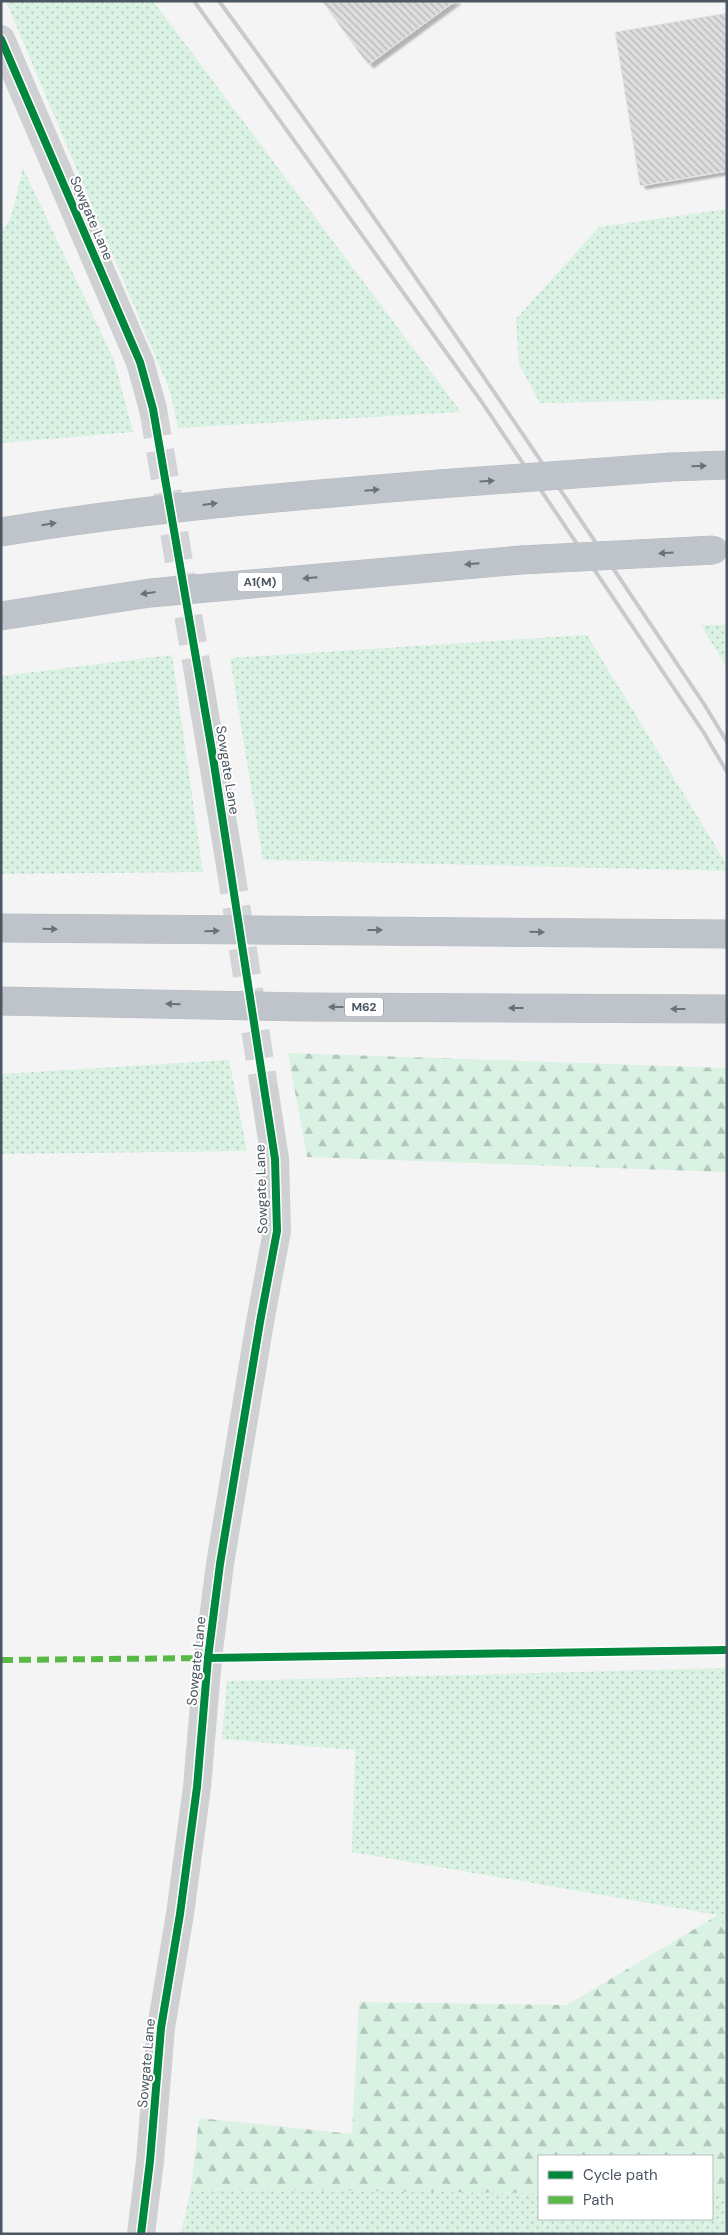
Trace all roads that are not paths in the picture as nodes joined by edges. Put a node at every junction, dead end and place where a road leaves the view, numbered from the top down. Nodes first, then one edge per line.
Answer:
1 (1, 39) edge
2 (153, 409) tunnel mouth
3 (727, 465) edge
4 (1, 532) edge
5 (721, 550) edge
6 (1, 616) edge
7 (199, 679) tunnel mouth
8 (230, 865) tunnel mouth
9 (1, 928) edge
10 (718, 934) edge
11 (1, 1001) edge
12 (727, 1009) edge
13 (265, 1094) tunnel mouth
14 (141, 2234) edge

1 - 2 street, Sowgate Lane
4 -> 3 highway, bridge
5 -> 6 highway, A1(M), bridge
7 - 8 street, Sowgate Lane
9 -> 10 highway
12 -> 11 highway, M62
13 - 14 street, Sowgate Lane

